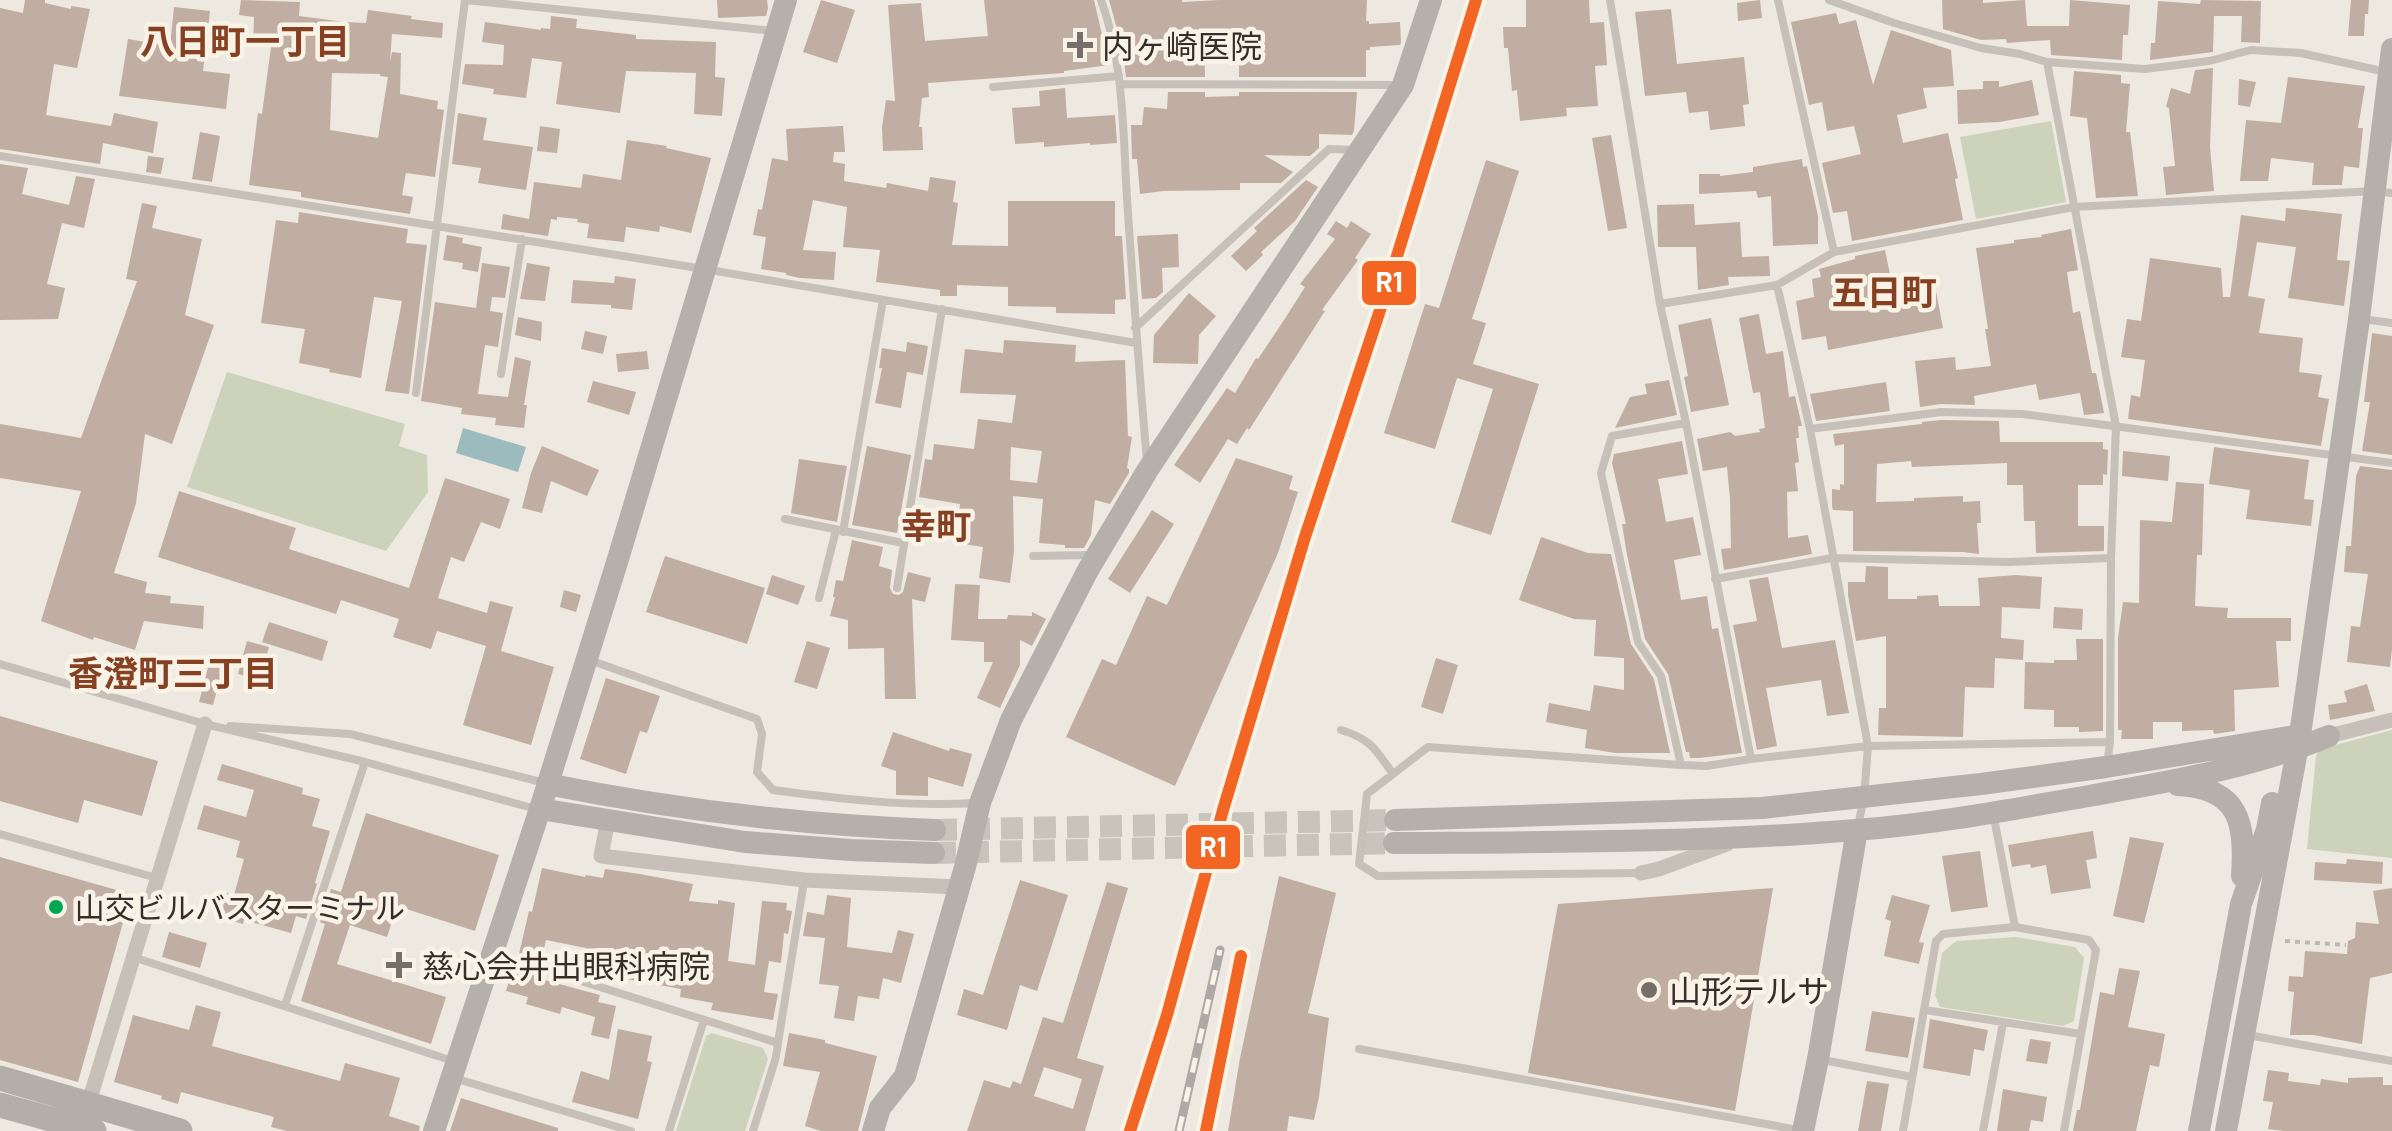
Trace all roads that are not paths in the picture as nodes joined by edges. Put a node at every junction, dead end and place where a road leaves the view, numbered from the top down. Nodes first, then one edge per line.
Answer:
1 (786, 0) edge
2 (1101, 0) edge
3 (1431, 0) edge
4 (1610, 0) edge
5 (1778, 0) edge
6 (1830, 0) edge
7 (776, 31) junction
8 (2047, 62) junction
9 (2391, 65) edge
10 (1120, 80) junction
11 (1402, 85) junction
12 (992, 87) dead end
13 (1360, 151) junction
14 (0, 156) edge
15 (2383, 192) edge
16 (2074, 207) junction
17 (437, 226) junction
18 (522, 239) junction
19 (1834, 252) junction
20 (704, 269) junction
21 (1778, 285) junction
22 (883, 300) junction
23 (1660, 304) junction
24 (942, 309) junction
25 (2359, 319) junction
26 (2392, 323) edge
27 (1135, 328) junction
28 (1136, 343) junction
29 (501, 374) dead end
30 (416, 393) dead end
31 (1686, 423) junction
32 (2116, 426) junction
33 (1810, 430) junction
34 (2339, 456) junction
35 (2392, 463) edge
36 (1148, 471) junction
37 (785, 519) dead end
38 (839, 531) junction
39 (904, 543) junction
40 (1097, 555) junction
41 (1033, 556) dead end
42 (1832, 558) junction
43 (2111, 558) junction
44 (1716, 579) junction
45 (897, 588) dead end
46 (819, 598) dead end
47 (587, 659) junction
48 (0, 664) edge
49 (2392, 720) edge
50 (206, 724) junction
51 (1341, 730) dead end
52 (2329, 736) joint
53 (2110, 742) junction
54 (2292, 743) junction
55 (1868, 746) junction
56 (1751, 759) junction
57 (365, 762) junction
58 (1681, 766) junction
59 (2106, 767) junction
60 (1394, 774) junction
61 (547, 784) junction
62 (2144, 786) junction
63 (1864, 796) junction
64 (980, 803) junction
65 (540, 810) junction
66 (1993, 813) junction
67 (608, 820) junction
68 (1857, 830) junction
69 (0, 834) edge
70 (1745, 837) junction
71 (1642, 841) junction
72 (1641, 873) junction
73 (157, 878) junction
74 (804, 880) junction
75 (958, 887) junction
76 (2240, 904) junction
77 (2015, 926) junction
78 (491, 952) junction
79 (133, 957) junction
80 (285, 1005) junction
81 (1924, 1010) junction
82 (704, 1020) junction
83 (2003, 1023) junction
84 (2081, 1034) junction
85 (2244, 1034) junction
86 (778, 1043) junction
87 (1359, 1049) dead end
88 (1818, 1059) junction
89 (2392, 1061) edge
90 (454, 1070) junction
91 (1912, 1077) junction
92 (0, 1078) edge
93 (0, 1105) edge
94 (86, 1123) edge
95 (180, 1131) edge
96 (434, 1131) edge
97 (632, 1131) edge
98 (669, 1131) edge
99 (753, 1131) edge
100 (874, 1131) edge
101 (1803, 1131) edge
102 (1903, 1131) edge
103 (1984, 1131) edge
104 (2064, 1131) edge
105 (2199, 1131) edge
106 (2226, 1131) edge

1 - 7 street
2 - 10 lane
3 - 11 street
4 - 23 lane
5 - 19 lane
6 - 8 lane
7 - 17 lane
7 - 20 street
8 - 9 lane
8 - 16 lane
9 - 15 street
10 - 11 lane
10 - 12 lane
10 - 27 lane
11 - 13 street
13 - 27 lane
13 - 36 street
14 - 17 lane
15 - 16 lane
15 - 25 street
16 - 19 lane
16 - 32 lane
17 - 18 lane
17 - 30 lane
18 - 20 lane
18 - 29 lane
19 - 21 lane
20 - 22 lane
20 - 47 street
21 - 23 lane
21 - 33 lane
22 - 24 lane
22 - 38 lane
23 - 31 lane
24 - 28 lane
24 - 39 lane
25 - 26 lane
25 - 34 street
27 - 28 lane
28 - 36 lane
31 - 44 lane
31 - 58 lane
32 - 33 lane
32 - 34 lane
32 - 43 lane
33 - 42 lane
34 - 35 lane
34 - 54 street
36 - 40 street
37 - 38 lane
38 - 39 lane
38 - 46 lane
39 - 45 lane
40 - 41 lane
40 - 64 street
42 - 43 lane
42 - 44 lane
42 - 55 lane
43 - 53 lane
44 - 56 lane
47 - 61 street
47 - 64 lane
48 - 50 lane
49 - 52 street
50 - 57 lane
50 - 61 lane
50 - 73 street
51 - 60 lane
52 - 54 street
53 - 55 lane
53 - 59 lane
54 - 59 street
54 - 62 street
54 - 76 street
54 - 85 street
55 - 56 lane
55 - 63 lane
56 - 58 lane
57 - 65 lane
57 - 80 lane
58 - 60 lane
59 - 63 street
60 - 72 lane
61 - 65 street
61 - 67 street
62 - 66 street
62 - 76 street
63 - 68 lane
63 - 71 street
64 - 75 street
65 - 67 street
65 - 78 street
66 - 68 street
66 - 77 lane
67 - 74 street
68 - 70 street
68 - 88 street
69 - 73 lane
70 - 71 street
70 - 72 street
71 - 72 street
73 - 79 street
74 - 75 street
74 - 86 lane
75 - 100 street
76 - 105 street
77 - 81 lane
77 - 84 lane
78 - 82 lane
78 - 90 street
79 - 80 lane
79 - 94 street
80 - 90 lane
81 - 83 lane
81 - 91 lane
82 - 86 lane
82 - 98 lane
83 - 84 lane
83 - 103 lane
84 - 104 lane
85 - 89 lane
85 - 106 street
86 - 99 lane
87 - 101 lane
88 - 91 lane
88 - 101 street
90 - 96 street
90 - 97 lane
91 - 102 lane
92 - 94 main road
93 - 94 main road
94 - 95 main road

